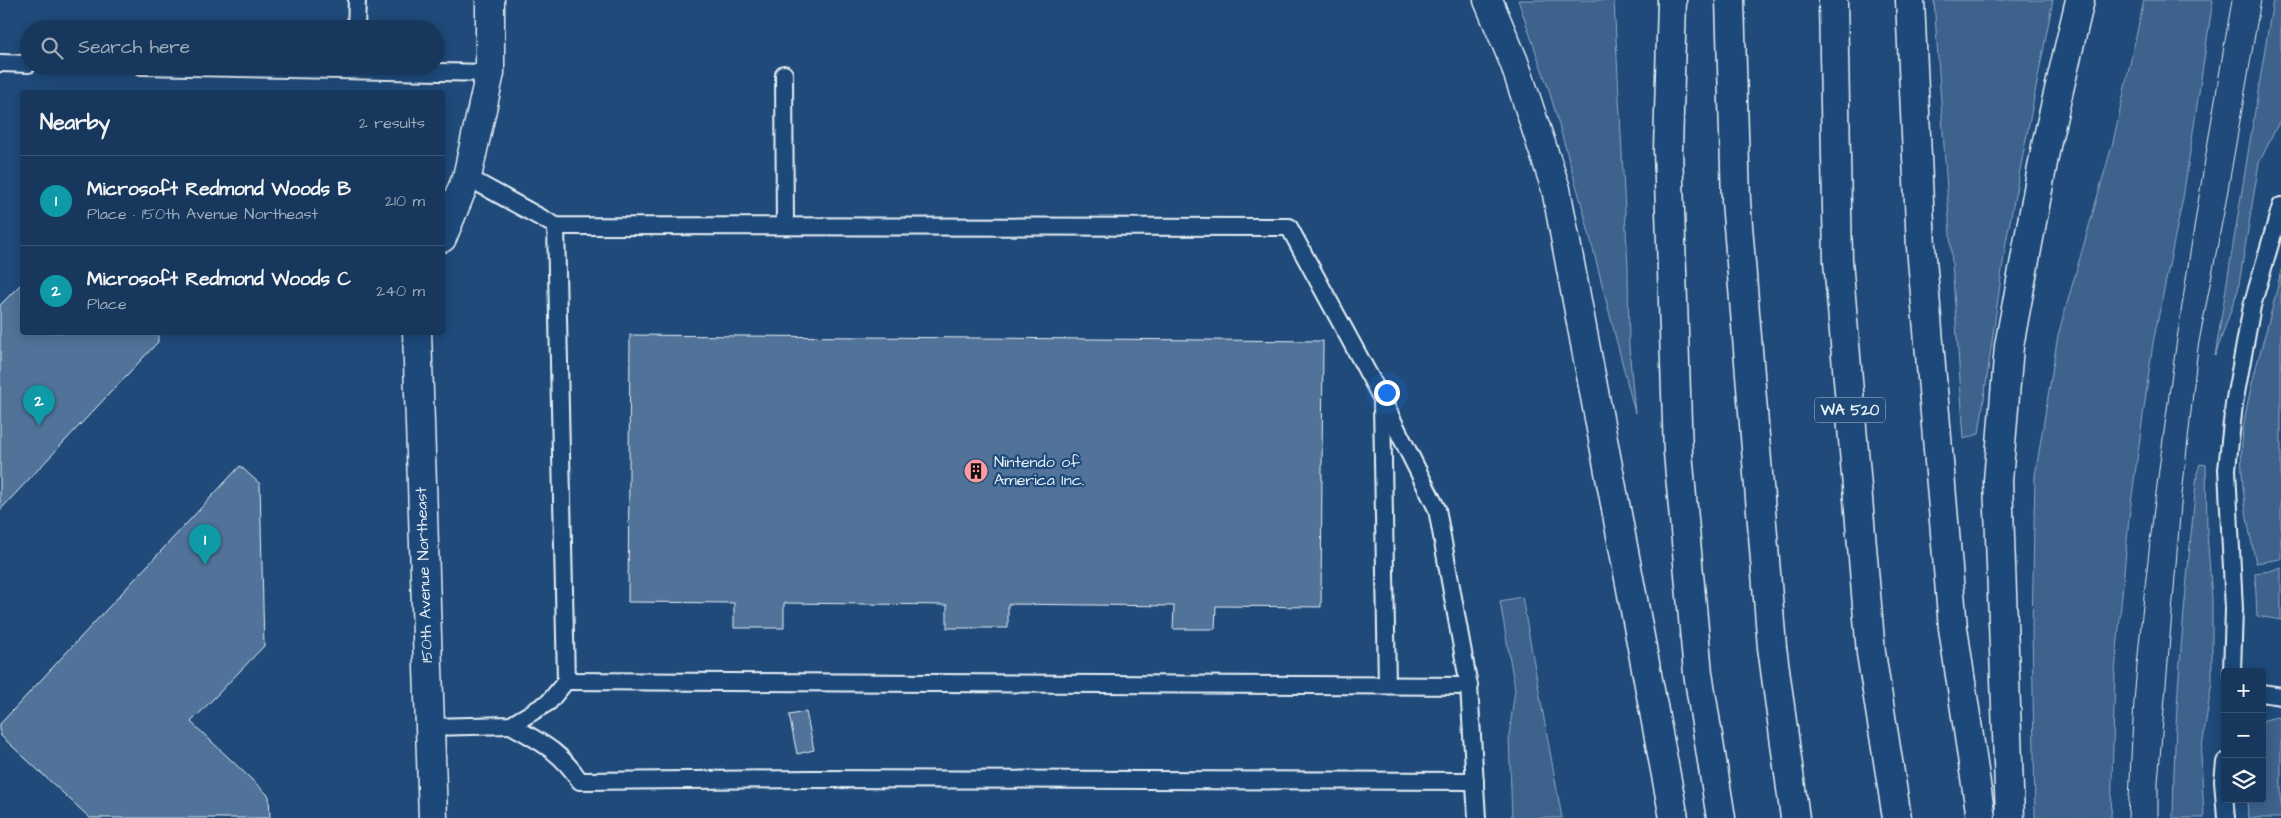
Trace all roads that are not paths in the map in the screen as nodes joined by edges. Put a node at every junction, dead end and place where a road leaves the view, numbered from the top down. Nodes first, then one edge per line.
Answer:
1 (357, 0) edge
2 (490, 0) edge
3 (1488, 0) edge
4 (1672, 0) edge
5 (1730, 0) edge
6 (1833, 0) edge
7 (1910, 0) edge
8 (2080, 0) edge
9 (356, 20) edge
10 (0, 63) edge
11 (20, 64) edge
12 (445, 71) edge
13 (490, 73) junction
14 (784, 74) dead end
15 (467, 177) junction
16 (2281, 206) edge
17 (556, 226) junction
18 (785, 226) junction
19 (445, 231) edge
20 (417, 335) edge
21 (1382, 399) junction
22 (2232, 668) edge
23 (566, 682) junction
24 (1387, 685) junction
25 (1469, 686) junction
26 (2266, 694) edge
27 (2281, 696) edge
28 (511, 725) junction
29 (430, 727) junction
30 (1476, 781) junction
31 (2225, 803) edge
32 (432, 818) edge
33 (1477, 818) edge
34 (1674, 818) edge
35 (1721, 818) edge
36 (1795, 818) edge
37 (1897, 818) edge
38 (1981, 818) edge
39 (2010, 818) edge
40 (2226, 818) edge

1 - 9 lane
2 - 13 main road
3 - 34 main road
4 - 35 main road
5 - 36 main road
6 - 37 main road, WA 520
7 - 38 main road
8 - 39 main road
10 - 11 lane
12 - 13 lane
13 - 15 main road
14 - 18 lane
15 - 17 lane
15 - 19 main road
16 - 22 lane
17 - 18 lane
17 - 23 lane
18 - 21 lane
20 - 29 main road, 150th Avenue Northeast
21 - 24 lane
21 - 25 lane
23 - 24 lane
23 - 28 lane
24 - 25 lane
25 - 30 lane
26 - 27 lane
28 - 29 lane
28 - 30 lane
29 - 32 main road, 150th Avenue Northeast
30 - 33 lane
31 - 40 lane

